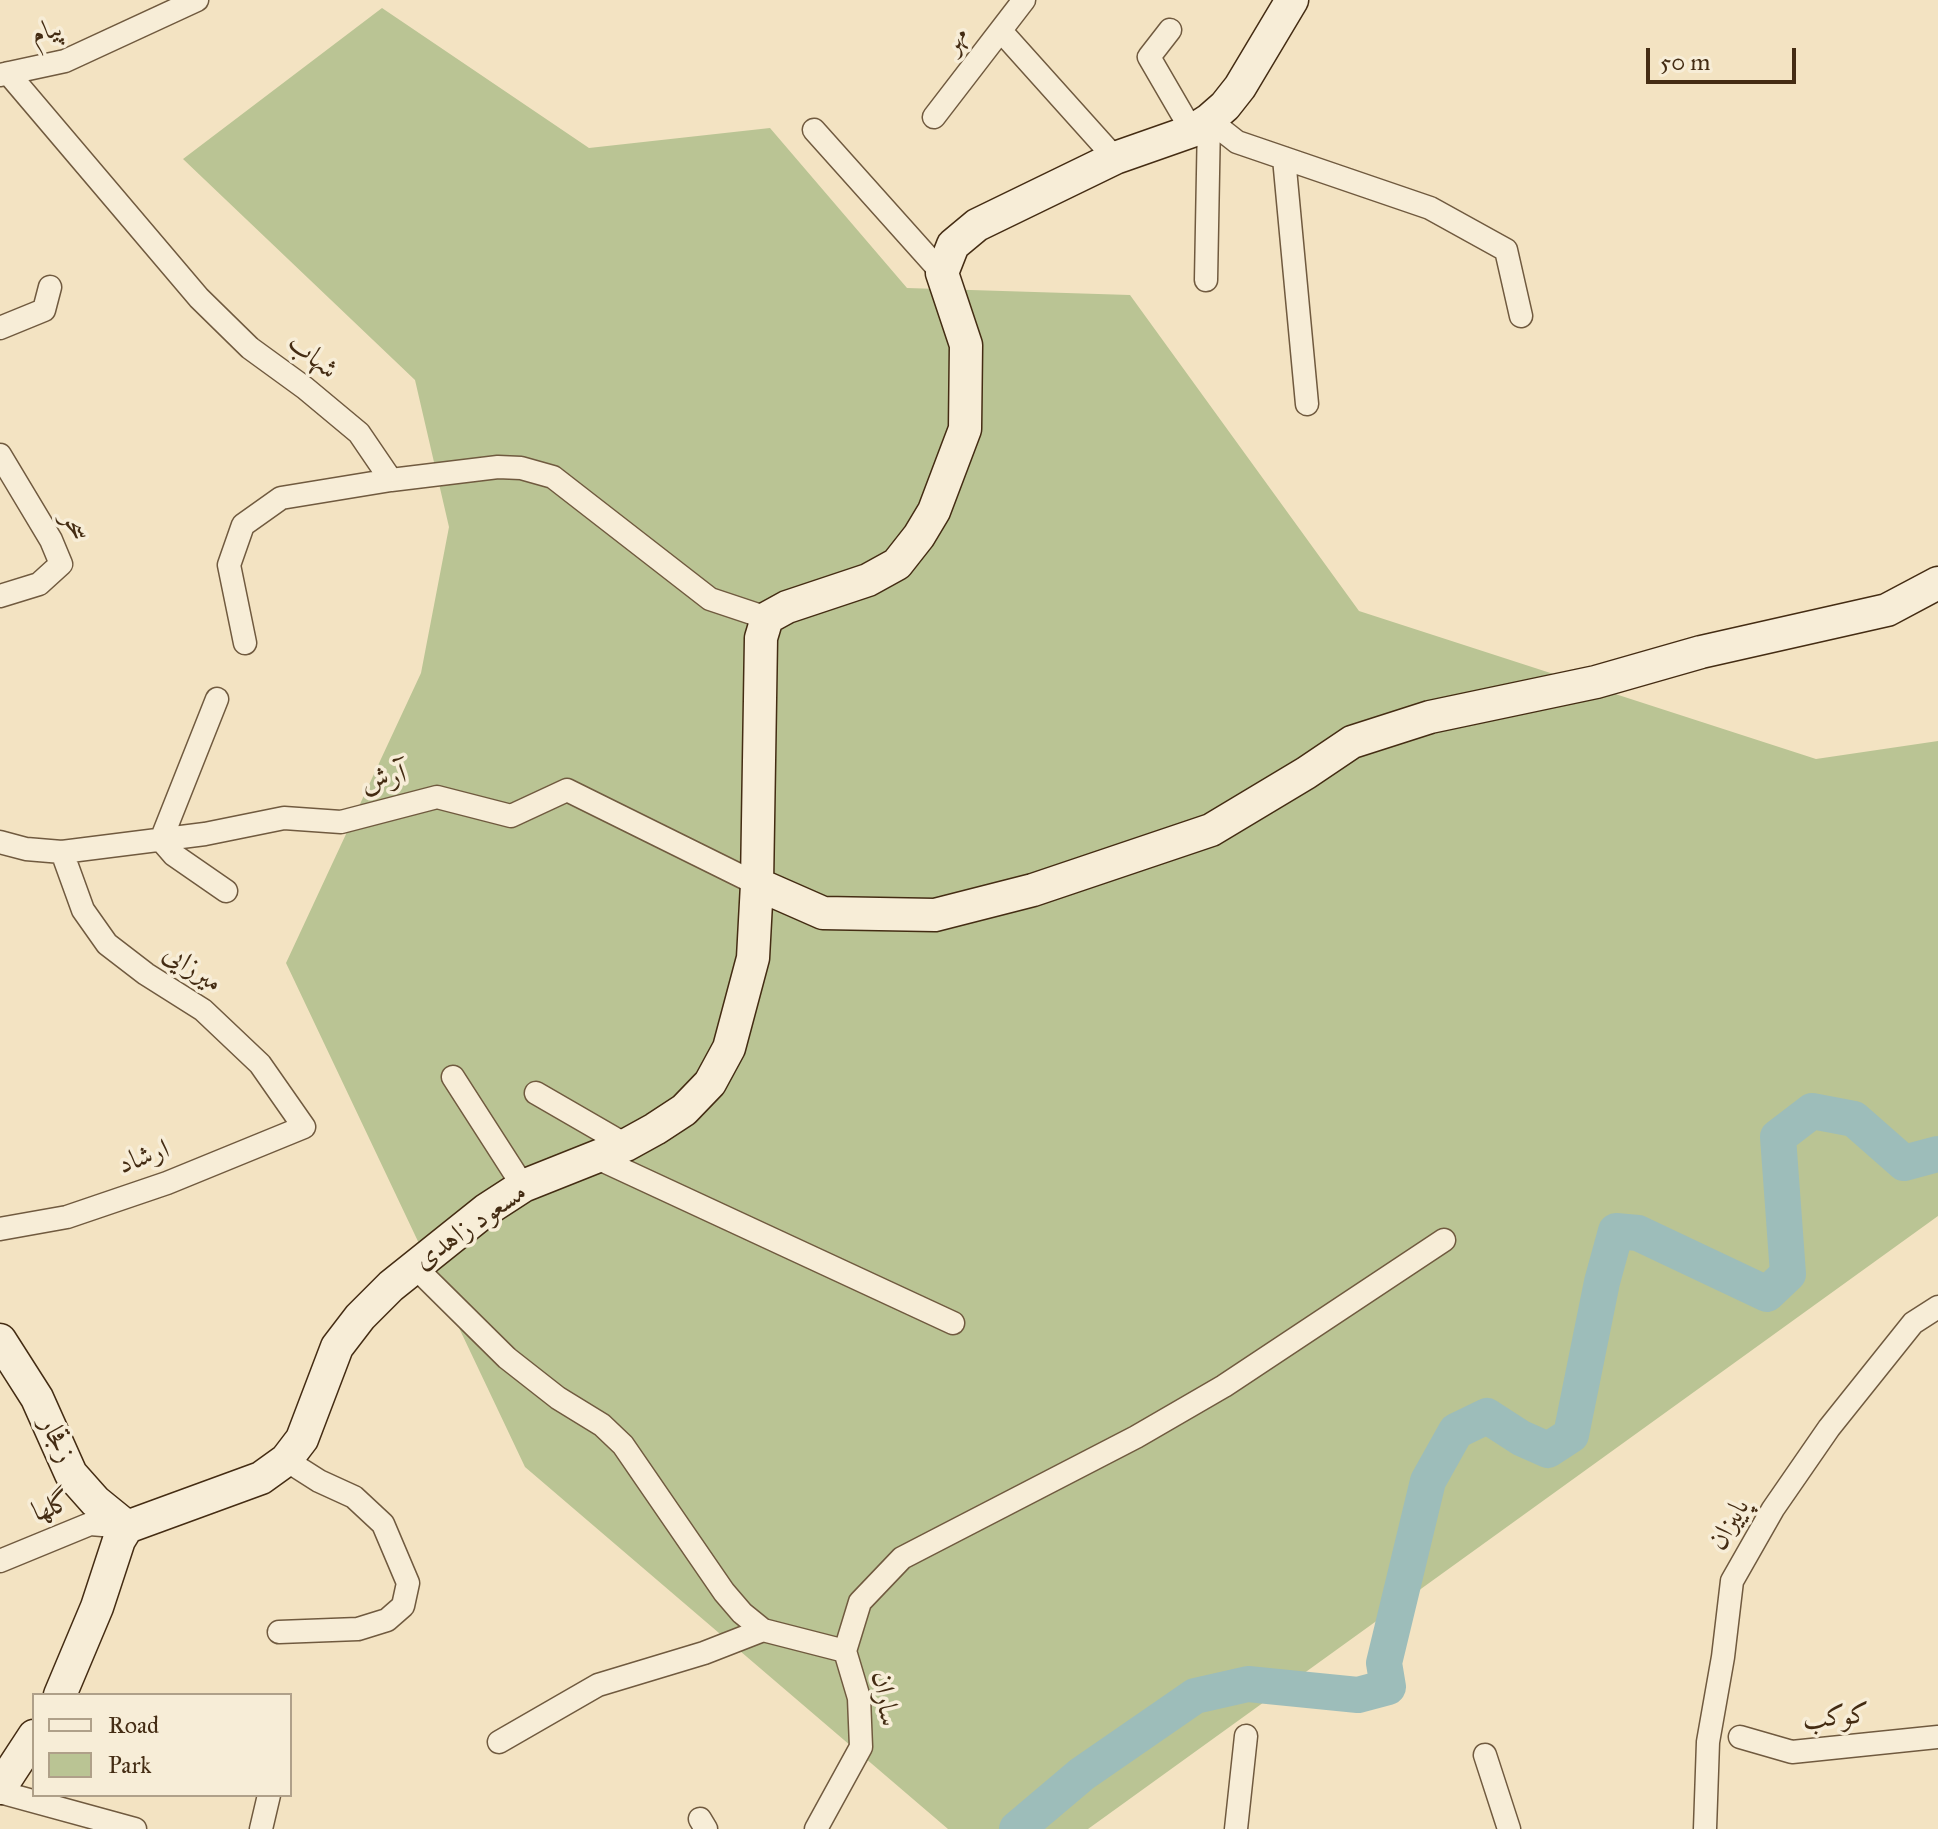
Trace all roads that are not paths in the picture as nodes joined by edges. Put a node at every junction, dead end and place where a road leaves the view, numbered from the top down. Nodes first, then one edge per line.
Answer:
1 (197, 0) edge
2 (1024, 0) edge
3 (1289, 1) edge
4 (1170, 30) dead end
5 (1001, 31) junction
6 (4, 74) edge
7 (934, 117) dead end
8 (1200, 125) junction
9 (814, 130) dead end
10 (1115, 158) junction
11 (1284, 158) junction
12 (942, 273) junction
13 (1206, 280) dead end
14 (50, 287) dead end
15 (1521, 316) dead end
16 (0, 328) edge
17 (1307, 404) dead end
18 (0, 455) edge
19 (391, 480) junction
20 (1938, 583) edge
21 (0, 596) edge
22 (767, 618) junction
23 (245, 643) dead end
24 (217, 699) dead end
25 (161, 840) junction
26 (0, 842) edge
27 (62, 852) junction
28 (757, 884) junction
29 (226, 891) dead end
30 (453, 1077) dead end
31 (536, 1093) dead end
32 (304, 1127) joint
33 (626, 1145) junction
34 (595, 1157) junction
35 (523, 1186) junction
36 (0, 1229) edge
37 (1444, 1240) dead end
38 (414, 1266) junction
39 (1938, 1307) edge
40 (953, 1323) dead end
41 (0, 1340) edge
42 (286, 1460) junction
43 (127, 1527) junction
44 (0, 1561) edge
45 (763, 1630) junction
46 (279, 1632) dead end
47 (845, 1651) junction
48 (61, 1693) edge
49 (1246, 1736) dead end
50 (1740, 1737) dead end
51 (1938, 1737) edge
52 (32, 1739) edge
53 (499, 1742) dead end
54 (1485, 1755) dead end
55 (0, 1790) edge
56 (269, 1797) edge
57 (135, 1829) edge
58 (261, 1829) edge
59 (816, 1829) edge
60 (1236, 1829) edge
61 (1509, 1829) edge
62 (1705, 1829) edge

1 - 6 street, پیام
2 - 5 street, مهر
3 - 8 street
4 - 8 street
5 - 7 street, مهر
5 - 10 street
6 - 19 street, شهاب
8 - 10 street
8 - 11 street
8 - 13 street
9 - 12 street
10 - 12 street
11 - 15 street
11 - 17 street
12 - 22 street
14 - 16 street
18 - 21 street, سحر
19 - 22 street
19 - 23 street
20 - 28 street
22 - 28 street, مسعود زاهدی
24 - 25 street
25 - 27 street, آرش
25 - 28 street, آرش
25 - 29 street
26 - 27 street, آرش
27 - 32 street, میرزایی
28 - 33 street, مسعود زاهدی
30 - 35 street
31 - 33 street
32 - 36 street, ارشاد
33 - 34 street, مسعود زاهدی
34 - 35 street, مسعود زاهدی
34 - 40 street
35 - 38 street, مسعود زاهدی
37 - 47 street
38 - 42 street, مسعود زاهدی
38 - 45 street
39 - 62 street, پاییزان
41 - 43 street, زقجار
42 - 43 street, مسعود زاهدی
42 - 46 street
43 - 44 street, گلها
43 - 48 street
45 - 47 street, ساران
45 - 53 street
47 - 59 street, ساران
49 - 60 street
50 - 51 street, کوکب
52 - 55 street
54 - 61 street
55 - 57 street
56 - 58 street

